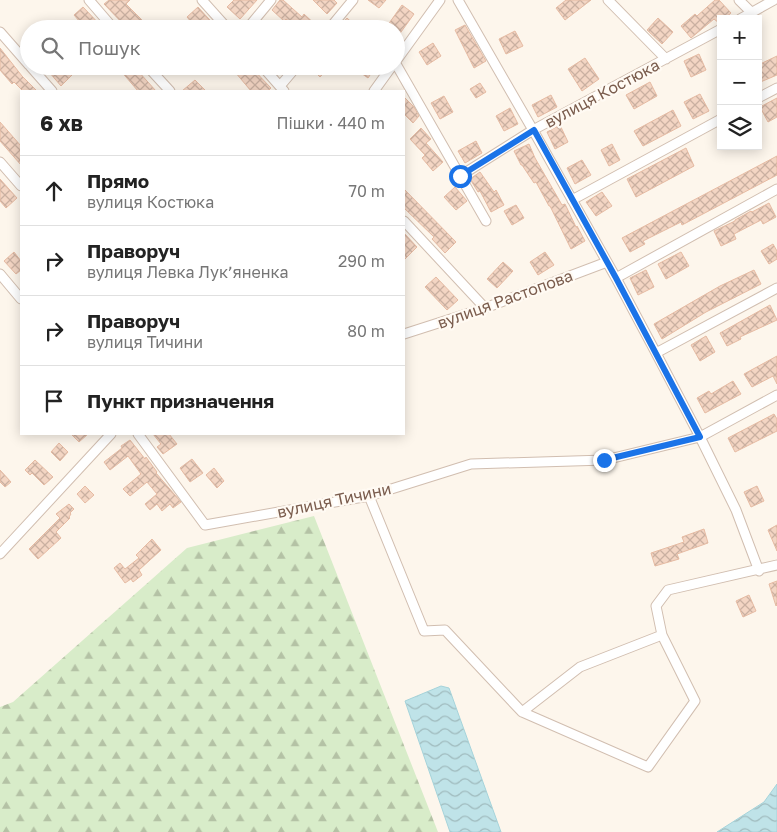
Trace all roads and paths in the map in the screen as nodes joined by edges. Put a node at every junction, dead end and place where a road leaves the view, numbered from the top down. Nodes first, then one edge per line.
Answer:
1 (89, 0) edge
2 (202, 0) edge
3 (271, 0) edge
4 (353, 0) edge
5 (440, 0) edge
6 (458, 0) edge
7 (608, 0) edge
8 (740, 0) edge
9 (774, 0) edge
10 (752, 12) junction
11 (747, 15) edge
12 (106, 20) edge
13 (220, 20) edge
14 (254, 20) edge
15 (336, 20) edge
16 (717, 31) edge
17 (0, 32) edge
18 (405, 48) edge
19 (20, 54) edge
20 (666, 59) junction
21 (38, 75) edge
22 (156, 75) edge
23 (270, 75) edge
24 (291, 75) edge
25 (386, 75) edge
26 (402, 75) edge
27 (777, 88) edge
28 (282, 89) edge
29 (51, 90) edge
30 (169, 90) edge
31 (375, 90) edge
32 (762, 96) edge
33 (717, 121) edge
34 (534, 130) junction
35 (0, 162) edge
36 (460, 176) junction
37 (20, 185) edge
38 (777, 189) edge
39 (572, 200) junction
40 (405, 222) edge
41 (486, 222) dead end
42 (607, 262) junction
43 (0, 274) edge
44 (616, 278) junction
45 (777, 288) edge
46 (20, 298) edge
47 (485, 308) junction
48 (405, 334) edge
49 (656, 353) junction
50 (777, 395) edge
51 (110, 435) edge
52 (139, 435) edge
53 (700, 437) junction
54 (369, 496) junction
55 (0, 554) edge
56 (777, 565) edge
57 (759, 571) junction
58 (662, 635) junction
59 (522, 712) junction

1 - 12 street
2 - 13 street
3 - 14 street
4 - 15 street
5 - 18 street
6 - 34 street
7 - 20 street
8 - 10 street
9 - 10 street
10 - 11 street
16 - 20 street, вулиця Костюка
17 - 19 street
20 - 34 street, вулиця Костюка
21 - 29 street
22 - 30 street
23 - 28 street
24 - 28 street
25 - 31 street
26 - 36 street
27 - 32 street
33 - 39 street
34 - 36 street, вулиця Костюка
34 - 39 street
35 - 37 street
36 - 41 street
38 - 44 street
39 - 42 street
40 - 47 street
42 - 44 street
42 - 47 street, вулиця Растопова
43 - 46 street
44 - 49 street
45 - 49 street
47 - 48 street, вулиця Растопова
49 - 53 street
50 - 53 street, вулиця Тичини
51 - 55 street
52 - 54 street, вулиця Тичини
53 - 54 street, вулиця Тичини
53 - 57 street
54 - 59 street
56 - 57 street
57 - 58 street
58 - 59 street
58 - 59 street

